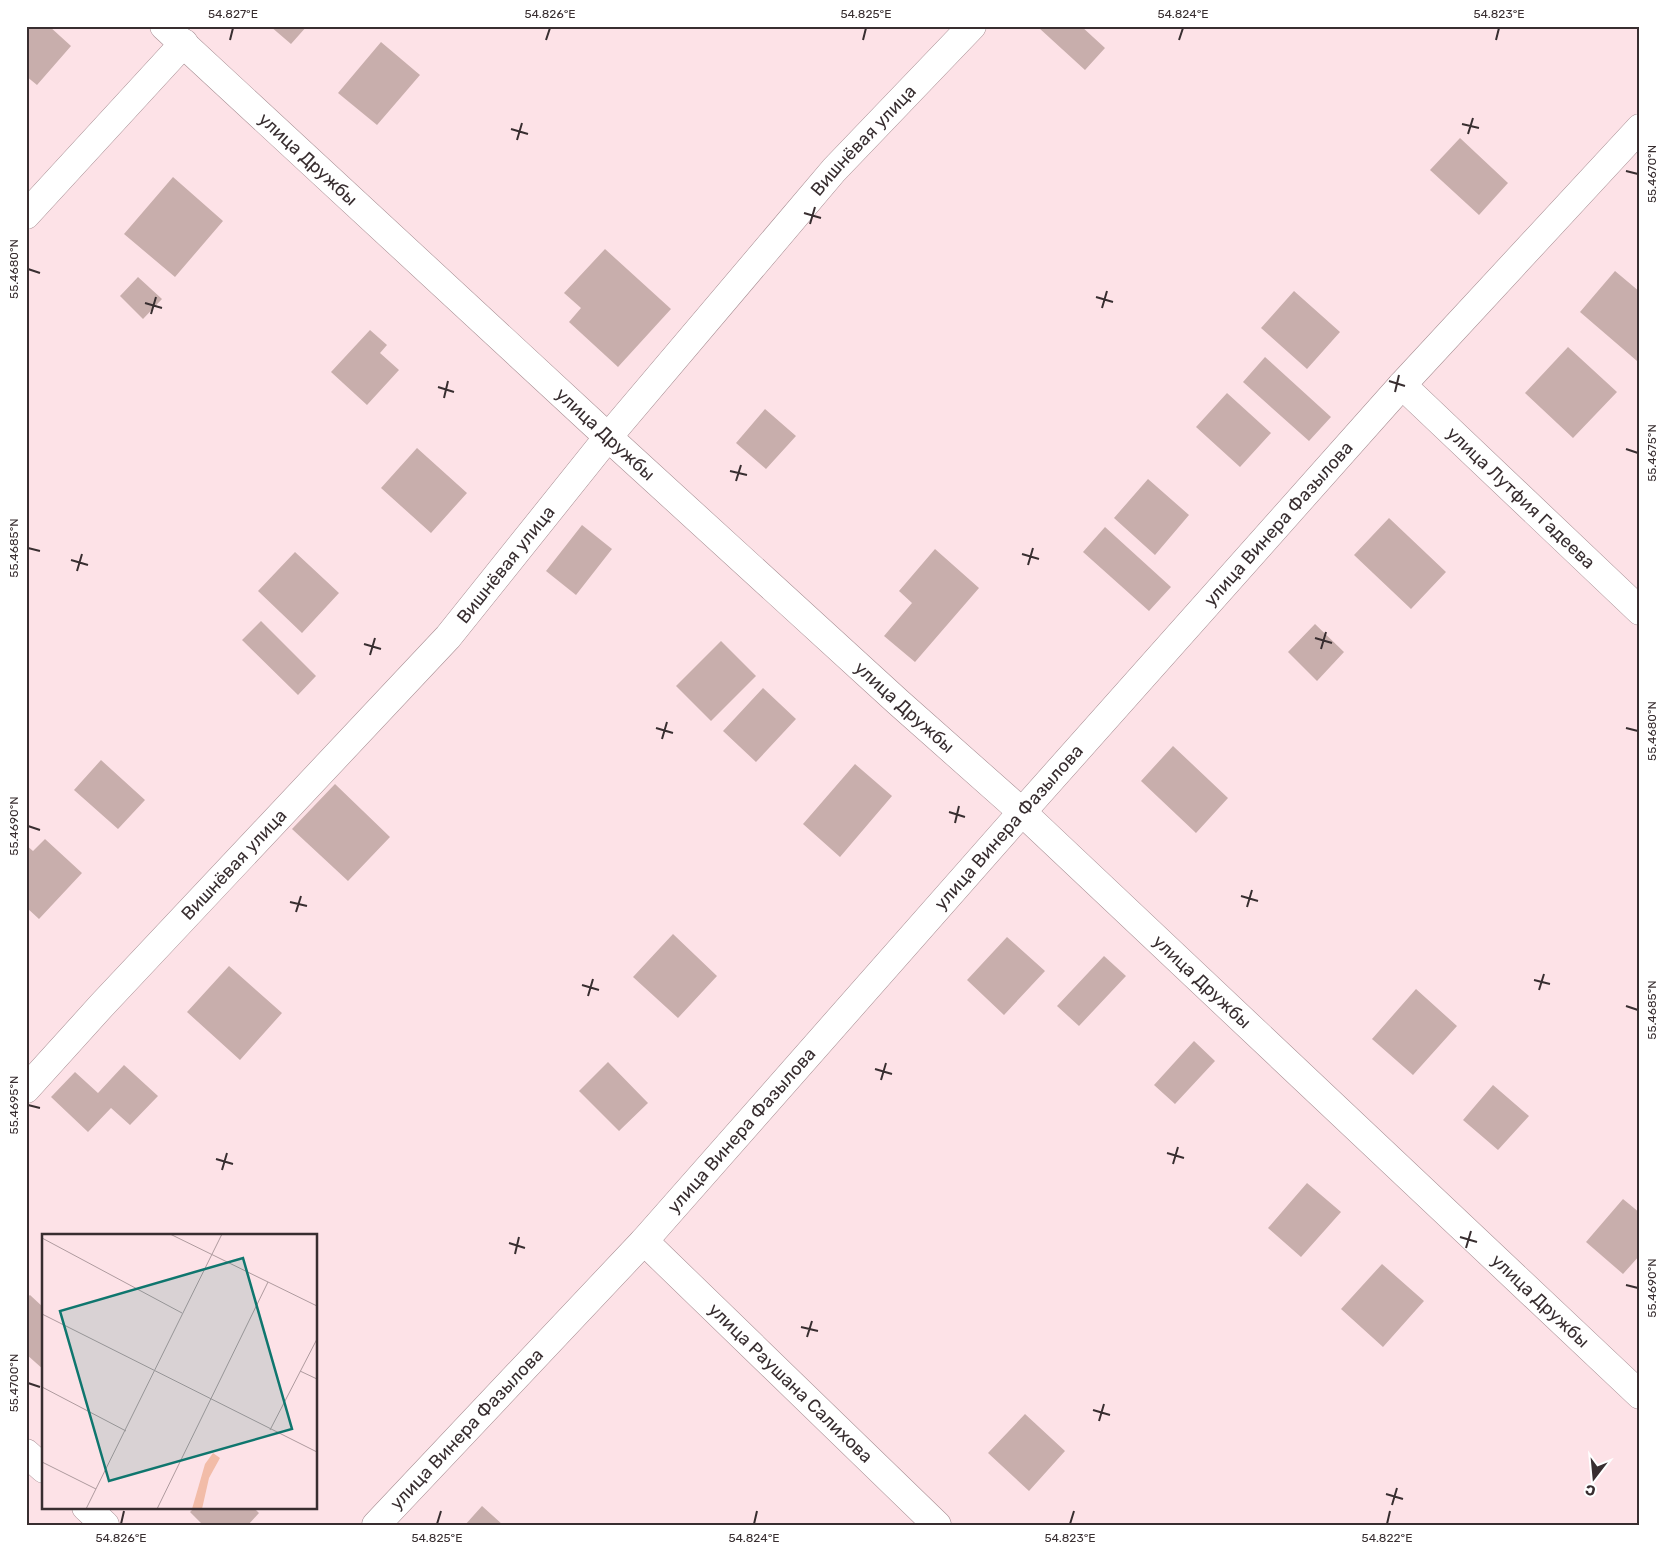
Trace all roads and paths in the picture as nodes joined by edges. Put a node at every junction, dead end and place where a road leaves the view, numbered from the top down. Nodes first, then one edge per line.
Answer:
1 (972, 26) edge
2 (174, 35) edge
3 (1640, 128) edge
4 (26, 215) edge
5 (1402, 385) junction
6 (608, 437) junction
7 (1640, 611) edge
8 (1022, 812) junction
9 (26, 1089) edge
10 (644, 1241) junction
11 (1640, 1395) edge
12 (26, 1454) edge
13 (42, 1467) edge
14 (87, 1508) edge
15 (105, 1525) edge
16 (376, 1525) edge
17 (937, 1525) edge

1 - 6 street, Вишнёвая улица
2 - 4 street
2 - 6 street, улица Дружбы
3 - 5 street, улица Винера Фазылова
5 - 7 street, улица Лутфия Гадеева
5 - 8 street, улица Винера Фазылова
6 - 8 street, улица Дружбы
6 - 9 street, Вишнёвая улица
8 - 10 street, улица Винера Фазылова
8 - 11 street, улица Дружбы
10 - 16 street, улица Винера Фазылова
10 - 17 street, улица Раушана Салихова
12 - 13 street
14 - 15 street

